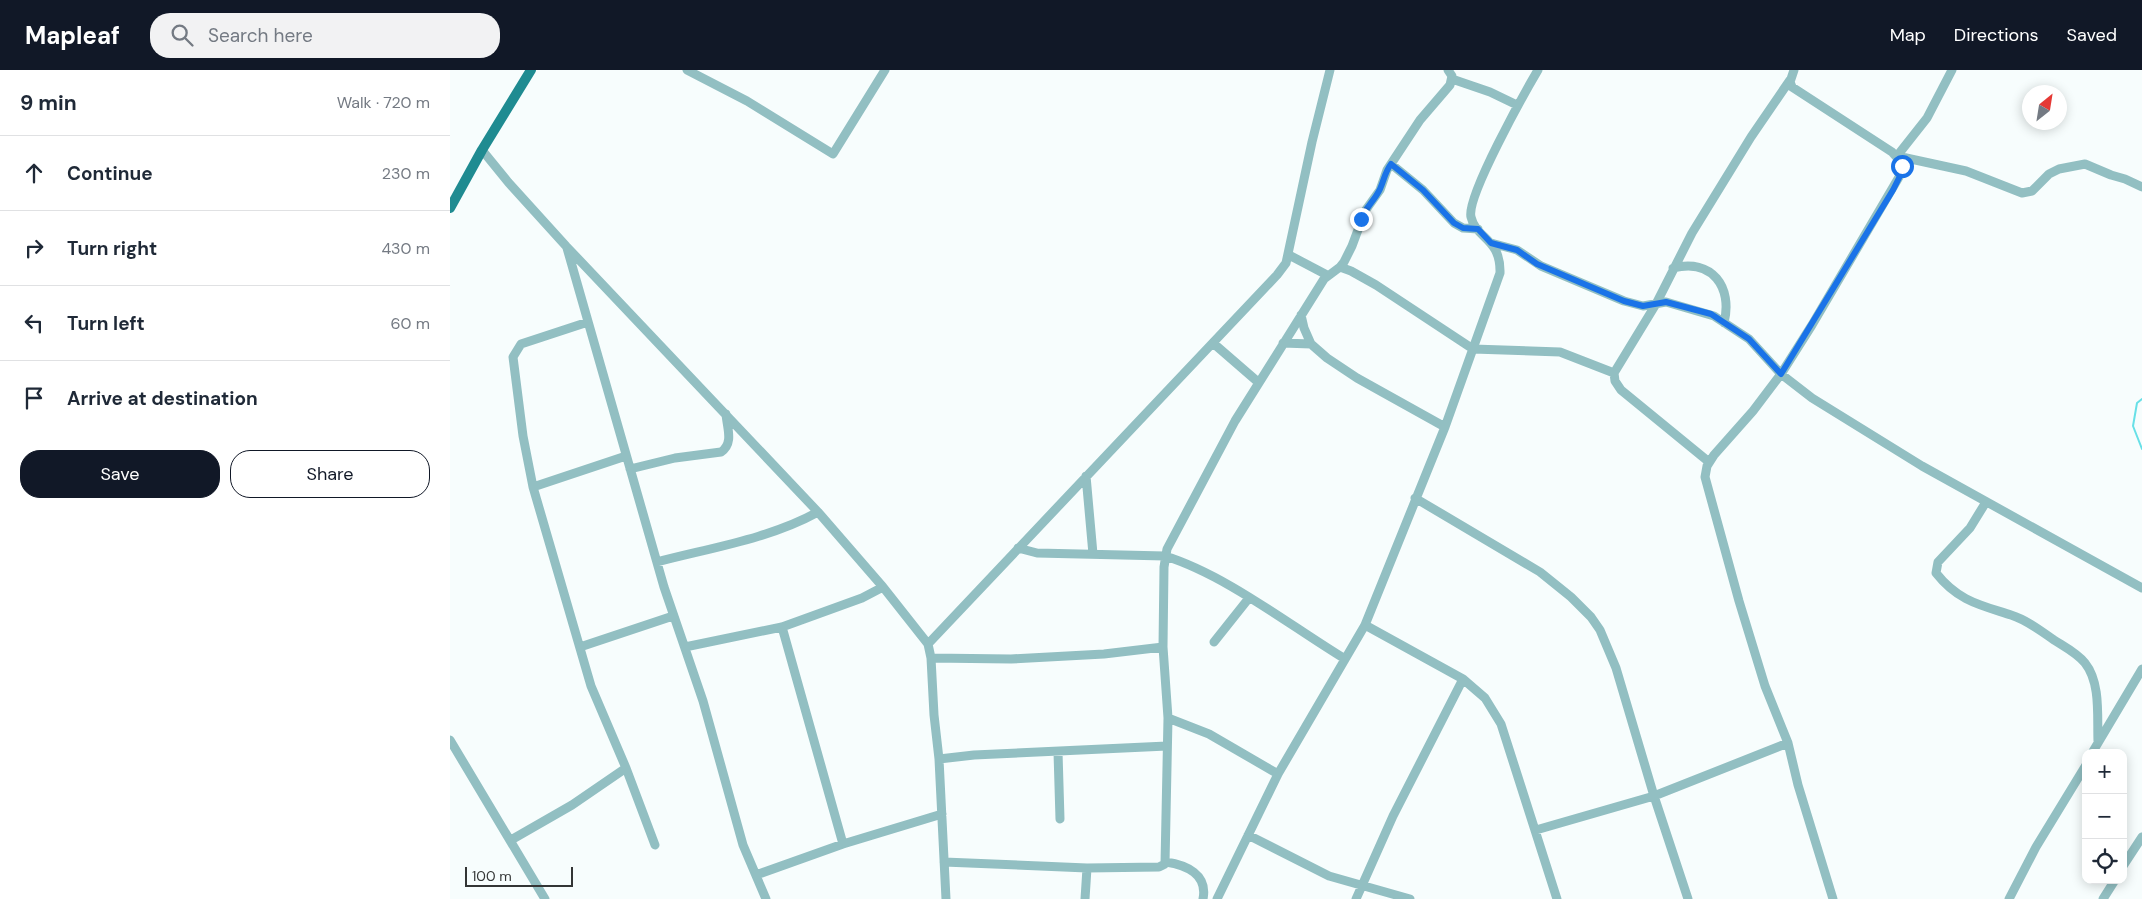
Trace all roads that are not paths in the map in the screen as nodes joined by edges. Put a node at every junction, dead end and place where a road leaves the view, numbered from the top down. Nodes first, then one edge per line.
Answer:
1 (531, 70) edge
2 (687, 70) edge
3 (885, 70) edge
4 (1330, 70) edge
5 (1448, 70) edge
6 (1538, 70) edge
7 (1794, 70) edge
8 (1952, 70) edge
9 (1452, 79) junction
10 (1790, 80) junction
11 (1517, 105) junction
12 (482, 150) junction
13 (1897, 156) junction
14 (1391, 164) junction
15 (2142, 187) edge
16 (450, 208) edge
17 (1478, 229) junction
18 (1491, 243) junction
19 (566, 246) junction
20 (1288, 255) junction
21 (1340, 267) junction
22 (1673, 268) junction
23 (1327, 275) junction
24 (1656, 304) junction
25 (1301, 315) junction
26 (588, 322) junction
27 (1724, 323) junction
28 (1213, 343) junction
29 (1283, 343) junction
30 (1311, 344) junction
31 (1473, 349) junction
32 (1614, 373) junction
33 (1781, 374) junction
34 (1258, 382) junction
35 (726, 414) junction
36 (1445, 426) junction
37 (626, 456) junction
38 (1709, 462) junction
39 (630, 469) junction
40 (1086, 476) junction
41 (533, 487) junction
42 (1415, 498) junction
43 (1986, 502) junction
44 (818, 512) junction
45 (1018, 548) junction
46 (1093, 554) junction
47 (1165, 556) junction
48 (657, 562) junction
49 (883, 587) junction
50 (2142, 588) edge
51 (1249, 598) junction
52 (673, 616) junction
53 (1365, 625) junction
54 (782, 627) junction
55 (1214, 642) dead end
56 (928, 644) junction
57 (1164, 646) junction
58 (580, 647) junction
59 (685, 647) junction
60 (931, 658) junction
61 (1344, 659) junction
62 (2142, 669) edge
63 (1463, 679) junction
64 (1168, 718) junction
65 (450, 740) edge
66 (2098, 741) junction
67 (1788, 743) junction
68 (1167, 746) junction
69 (2094, 749) edge
70 (1058, 752) junction
71 (939, 758) junction
72 (626, 768) junction
73 (2082, 771) edge
74 (1278, 774) junction
75 (1654, 796) junction
76 (942, 814) junction
77 (1060, 819) dead end
78 (1536, 830) junction
79 (1248, 835) junction
80 (2142, 837) edge
81 (511, 840) junction
82 (843, 844) junction
83 (655, 845) dead end
84 (2127, 860) edge
85 (944, 862) junction
86 (1166, 862) junction
87 (1087, 868) junction
88 (756, 875) junction
89 (2112, 884) edge
90 (1364, 885) junction
91 (545, 899) edge
92 (766, 899) edge
93 (946, 899) edge
94 (1085, 899) edge
95 (1203, 899) edge
96 (1217, 899) edge
97 (1356, 899) edge
98 (1410, 899) edge
99 (1557, 899) edge
100 (1688, 899) edge
101 (1833, 899) edge
102 (2009, 899) edge
103 (2103, 899) edge

1 - 12 main road
2 - 3 street
4 - 20 street
5 - 9 street
6 - 11 street
7 - 10 street
8 - 13 street
9 - 11 street
9 - 14 street
10 - 13 street
10 - 22 street
11 - 17 street
12 - 16 main road
12 - 19 street
13 - 15 street
13 - 33 street
14 - 17 street
14 - 21 street
17 - 18 street
18 - 24 street
18 - 31 street
19 - 26 street
19 - 35 street
20 - 23 street
20 - 28 street
21 - 23 street
21 - 31 street
22 - 24 street
22 - 27 street
23 - 25 street
24 - 27 street
24 - 32 street
25 - 29 street
25 - 30 street
26 - 37 street
26 - 41 street
27 - 33 street
28 - 34 street
28 - 40 street
29 - 30 street
29 - 34 street
30 - 36 street
31 - 32 street
31 - 36 street
32 - 38 street
33 - 38 street
33 - 43 street
34 - 47 street
35 - 39 street
35 - 44 street
36 - 42 street
37 - 39 street
37 - 41 street
38 - 67 street
39 - 48 street
40 - 45 street
40 - 46 street
41 - 58 street
42 - 53 street
42 - 75 street
43 - 50 street
43 - 66 street
44 - 48 street
44 - 49 street
45 - 46 street
45 - 56 street
46 - 47 street
47 - 51 street
47 - 57 street
48 - 52 street
49 - 54 street
49 - 56 street
51 - 55 street
51 - 61 street
52 - 58 street
52 - 59 street
53 - 61 street
53 - 63 street
54 - 59 street
54 - 82 street
56 - 60 street
57 - 60 street
57 - 64 street
58 - 72 street
59 - 88 street
60 - 71 street
61 - 74 street
62 - 66 street
63 - 78 street
63 - 90 street
64 - 68 street
64 - 74 street
65 - 81 street
66 - 69 street
67 - 75 street
67 - 101 street
68 - 70 street
68 - 86 street
70 - 71 street
70 - 77 street
71 - 76 street
72 - 81 street
72 - 83 street
73 - 102 street
74 - 79 street
75 - 78 street
75 - 100 street
76 - 82 street
76 - 85 street
78 - 99 street
79 - 90 street
79 - 96 street
80 - 84 street
81 - 91 street
82 - 88 street
85 - 87 street
85 - 93 street
86 - 87 street
86 - 95 street
87 - 94 street
88 - 92 street
89 - 103 street
90 - 97 street
90 - 98 street

